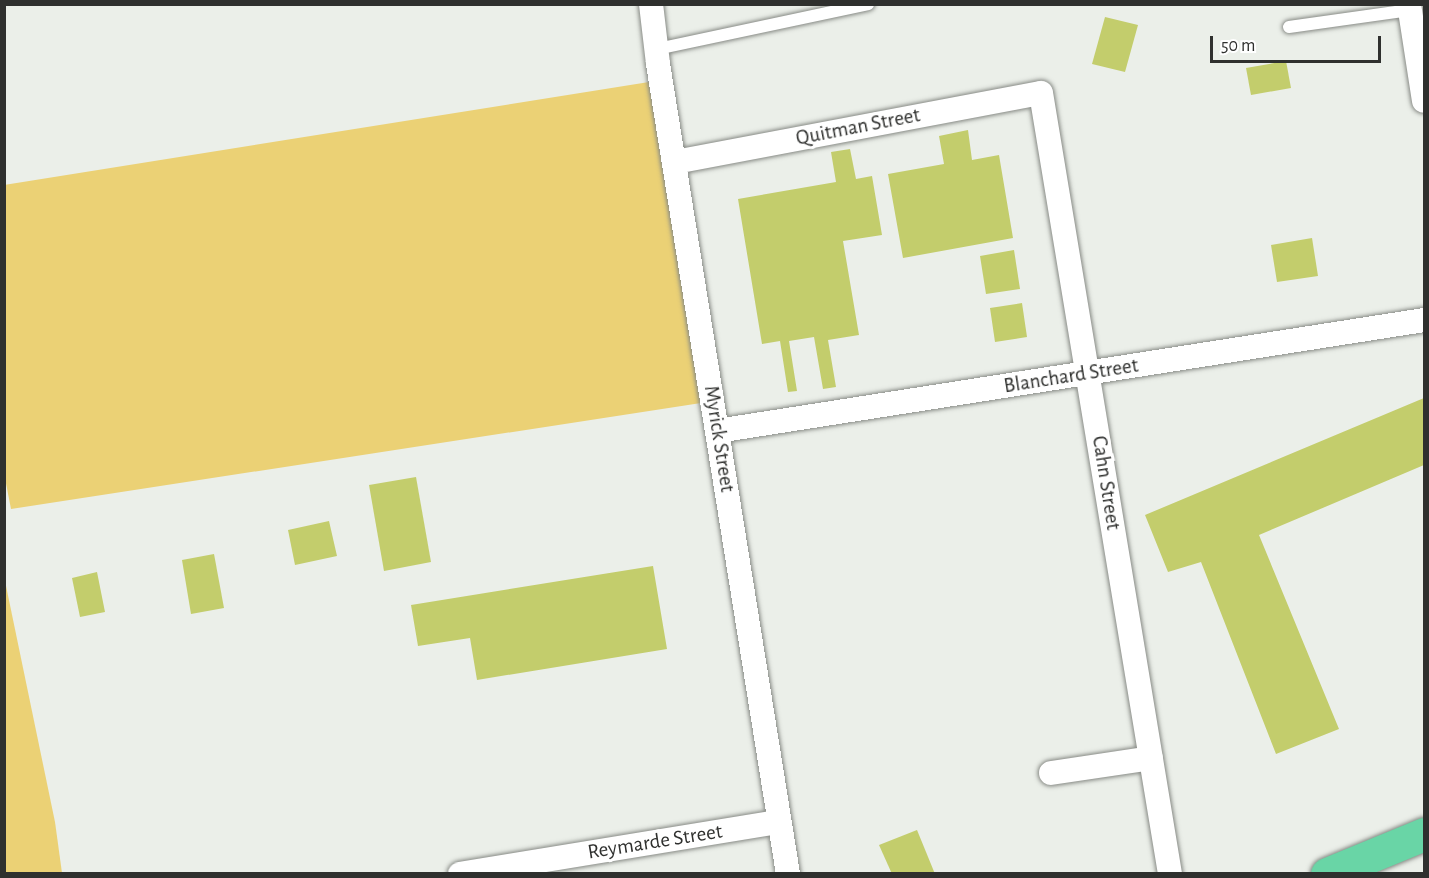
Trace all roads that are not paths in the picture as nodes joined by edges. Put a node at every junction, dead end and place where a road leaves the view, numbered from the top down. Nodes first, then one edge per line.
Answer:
1 (868, 4) edge
2 (649, 6) edge
3 (1409, 7) edge
4 (1289, 27) dead end
5 (657, 49) junction
6 (1041, 93) joint
7 (1425, 101) edge
8 (675, 162) junction
9 (1425, 320) edge
10 (1088, 373) junction
11 (717, 431) junction
12 (1151, 758) junction
13 (1051, 773) dead end
14 (779, 822) junction
15 (1425, 834) edge
16 (460, 873) edge
17 (788, 873) edge
18 (1170, 873) edge
19 (1327, 873) edge

1 - 5 lane
2 - 5 street, Myrick Street
3 - 4 lane
3 - 7 street
5 - 8 street, Myrick Street
6 - 8 street, Quitman Street
6 - 10 street, Cahn Street
8 - 11 street, Myrick Street
9 - 10 street, Blanchard Street
10 - 11 street, Blanchard Street
10 - 12 street, Cahn Street
11 - 14 street, Myrick Street
12 - 13 street
12 - 18 street, Cahn Street
14 - 16 street, Reymarde Street
14 - 17 street, Myrick Street
15 - 19 main road

